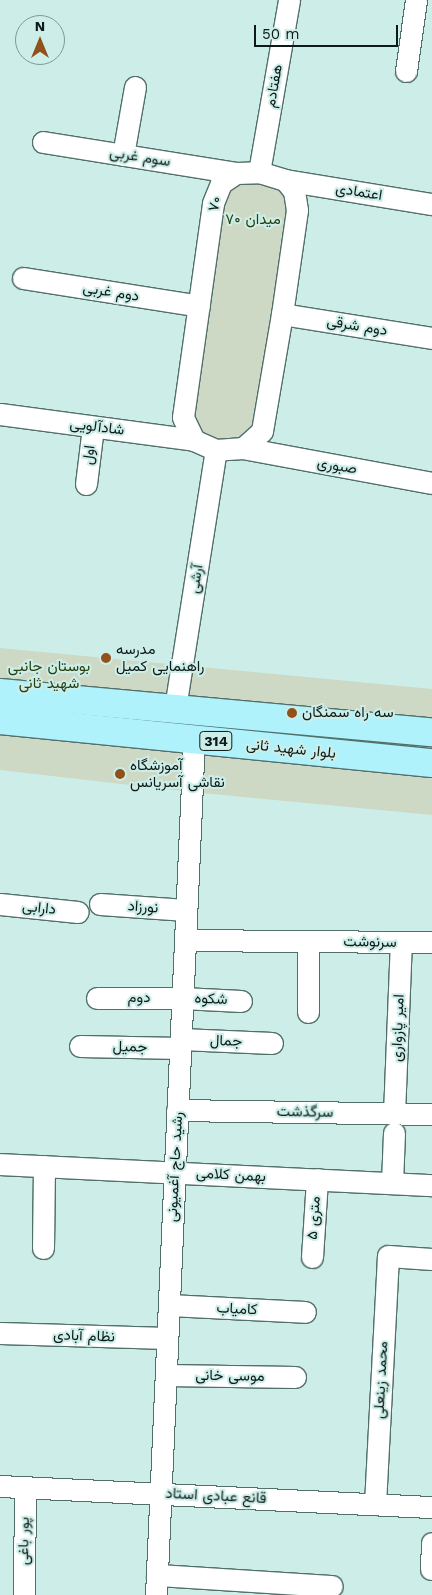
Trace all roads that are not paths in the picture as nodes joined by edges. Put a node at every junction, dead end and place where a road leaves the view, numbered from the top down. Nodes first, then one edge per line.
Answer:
1 (289, 0) edge
2 (416, 0) edge
3 (406, 72) dead end
4 (135, 87) dead end
5 (43, 142) dead end
6 (123, 154) junction
7 (260, 172) junction
8 (236, 173) junction
9 (285, 180) junction
10 (432, 204) edge
11 (23, 278) dead end
12 (199, 306) junction
13 (282, 314) junction
14 (432, 338) edge
15 (0, 414) edge
16 (93, 426) junction
17 (194, 440) junction
18 (243, 448) junction
19 (216, 450) junction
20 (432, 483) edge
21 (86, 484) dead end
22 (0, 693) edge
23 (175, 708) junction
24 (0, 720) edge
25 (432, 732) edge
26 (194, 739) junction
27 (432, 763) edge
28 (0, 904) edge
29 (100, 904) dead end
30 (186, 910) junction
31 (78, 912) dead end
32 (185, 940) junction
33 (308, 941) junction
34 (401, 942) junction
35 (432, 942) edge
36 (97, 998) dead end
37 (182, 998) junction
38 (241, 1001) dead end
39 (308, 1012) dead end
40 (272, 1043) dead end
41 (180, 1044) junction
42 (80, 1046) dead end
43 (178, 1110) junction
44 (432, 1114) edge
45 (394, 1124) junction
46 (0, 1164) edge
47 (44, 1166) junction
48 (175, 1172) junction
49 (317, 1179) junction
50 (392, 1183) junction
51 (432, 1185) edge
52 (43, 1248) dead end
53 (312, 1257) dead end
54 (432, 1259) edge
55 (169, 1305) junction
56 (305, 1312) dead end
57 (0, 1333) edge
58 (167, 1338) junction
59 (166, 1375) junction
60 (295, 1377) dead end
61 (0, 1486) edge
62 (25, 1487) junction
63 (161, 1494) junction
64 (375, 1504) junction
65 (432, 1507) edge
66 (432, 1543) edge
67 (431, 1569) dead end
68 (157, 1585) edge
69 (332, 1586) dead end
70 (24, 1595) edge

1 - 7 street, هفتادم
2 - 3 street
4 - 6 street
5 - 6 street, سوم غربی
6 - 8 street, سوم غربی
7 - 8 street
7 - 9 street
8 - 12 street, ۷۰
9 - 10 street, اعتمادی
9 - 13 street
11 - 12 street, دوم غربی
12 - 17 street, ۷۰
13 - 14 street, دوم شرقی
13 - 18 street
15 - 16 street, شادآلویی
16 - 17 street, شادآلویی
16 - 21 street, اول
17 - 19 street
18 - 19 street
18 - 20 street, صبوری
19 - 23 street, آرشی
22 - 23 main road, بلوار شهید ثانی / 314
23 - 25 main road, بلوار شهید ثانی / 314
24 - 26 main road, بلوار شهید ثانی / 314
26 - 27 main road, بلوار شهید ثانی / 314
26 - 30 street, رشید حاج آغمیونی
28 - 31 street, دارابی
29 - 30 street, نورزاد
30 - 32 street, رشید حاج آغمیونی
32 - 33 street, سرنوشت
32 - 37 street, رشید حاج آغمیونی
33 - 34 street, سرنوشت
33 - 39 street
34 - 35 street, سرنوشت
34 - 45 street, امیر پازواری
36 - 37 street, دوم
37 - 38 street, شکوه
37 - 41 street, رشید حاج آغمیونی
40 - 41 street, جمال
41 - 42 street, جمیل
41 - 43 street, رشید حاج آغمیونی
43 - 45 street, سرگذشت
43 - 48 street, رشید حاج آغمیونی
44 - 45 street, سرگذشت
45 - 50 street, امیر پازواری
46 - 47 street, بهمن کلامی
47 - 48 street, بهمن کلامی
47 - 52 street
48 - 49 street, بهمن کلامی
48 - 55 street, رشید حاج آغمیونی
49 - 50 street, بهمن کلامی
49 - 53 street, ۵ متری
50 - 51 street, بهمن کلامی
54 - 64 street, محمد زینعلی
55 - 56 street, کامیاب
55 - 58 street, رشید حاج آغمیونی
57 - 58 street, نظام آبادی
58 - 59 street, رشید حاج آغمیونی
59 - 60 street, موسی خانی
59 - 63 street, رشید حاج آغمیونی
61 - 62 street, قانع عبادی استاد
62 - 63 street, قانع عبادی استاد
62 - 70 street, پور باغی
63 - 64 street, قانع عبادی استاد
63 - 68 street, رشید حاج آغمیونی
64 - 65 street, قانع عبادی استاد
66 - 67 street
68 - 69 street

